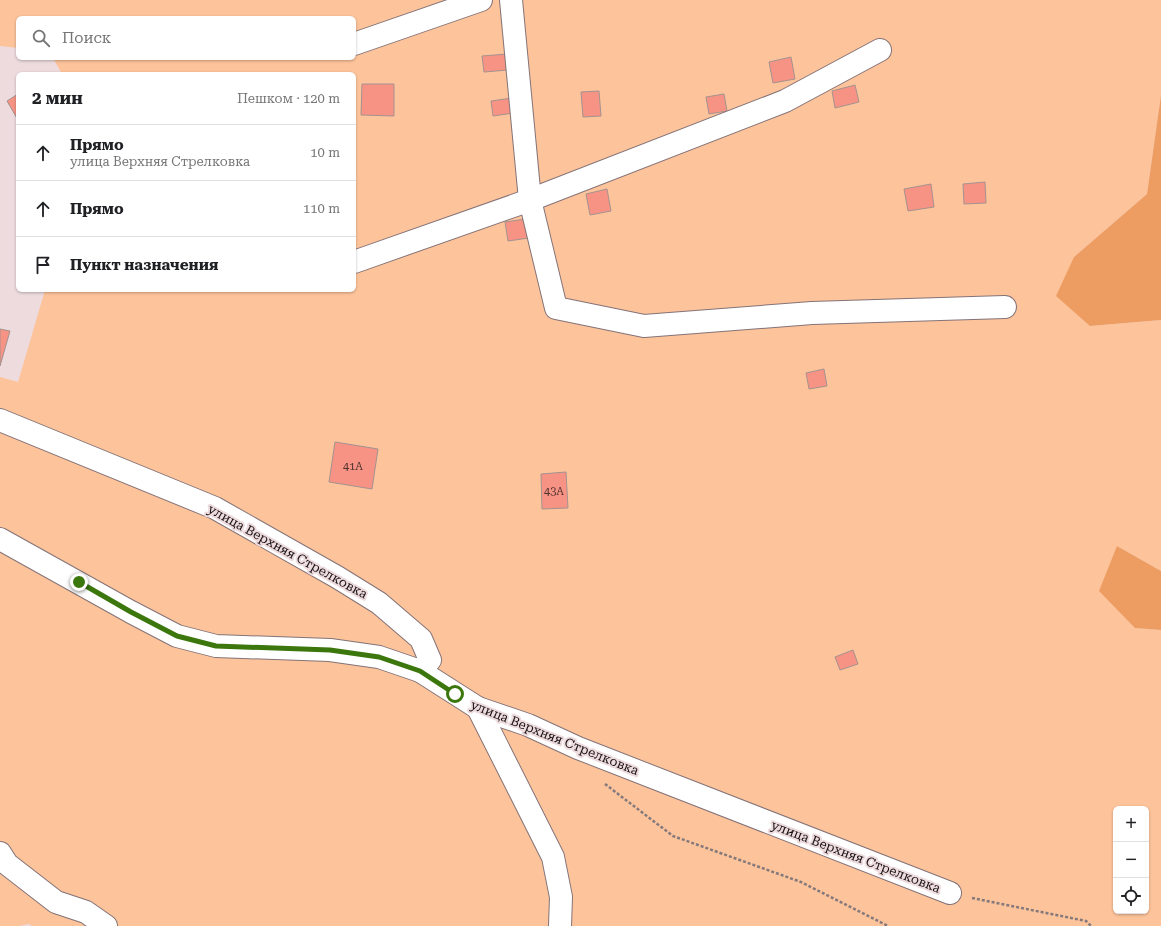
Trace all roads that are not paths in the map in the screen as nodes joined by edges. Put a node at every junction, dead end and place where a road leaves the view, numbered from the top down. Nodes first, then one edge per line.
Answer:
1 (481, 0) edge
2 (511, 0) edge
3 (356, 43) edge
4 (880, 50) dead end
5 (530, 200) junction
6 (356, 261) edge
7 (1005, 307) dead end
8 (0, 420) edge
9 (0, 539) edge
10 (420, 671) junction
11 (478, 708) junction
12 (0, 853) edge
13 (950, 893) road end
14 (106, 926) edge
15 (560, 926) edge

1 - 3 street
2 - 5 street
4 - 5 street
5 - 6 street
5 - 7 street
8 - 10 street, улица Верхняя Стрелковка
9 - 10 street
10 - 11 street, улица Верхняя Стрелковка
11 - 13 street, улица Верхняя Стрелковка
11 - 15 street
12 - 14 street

